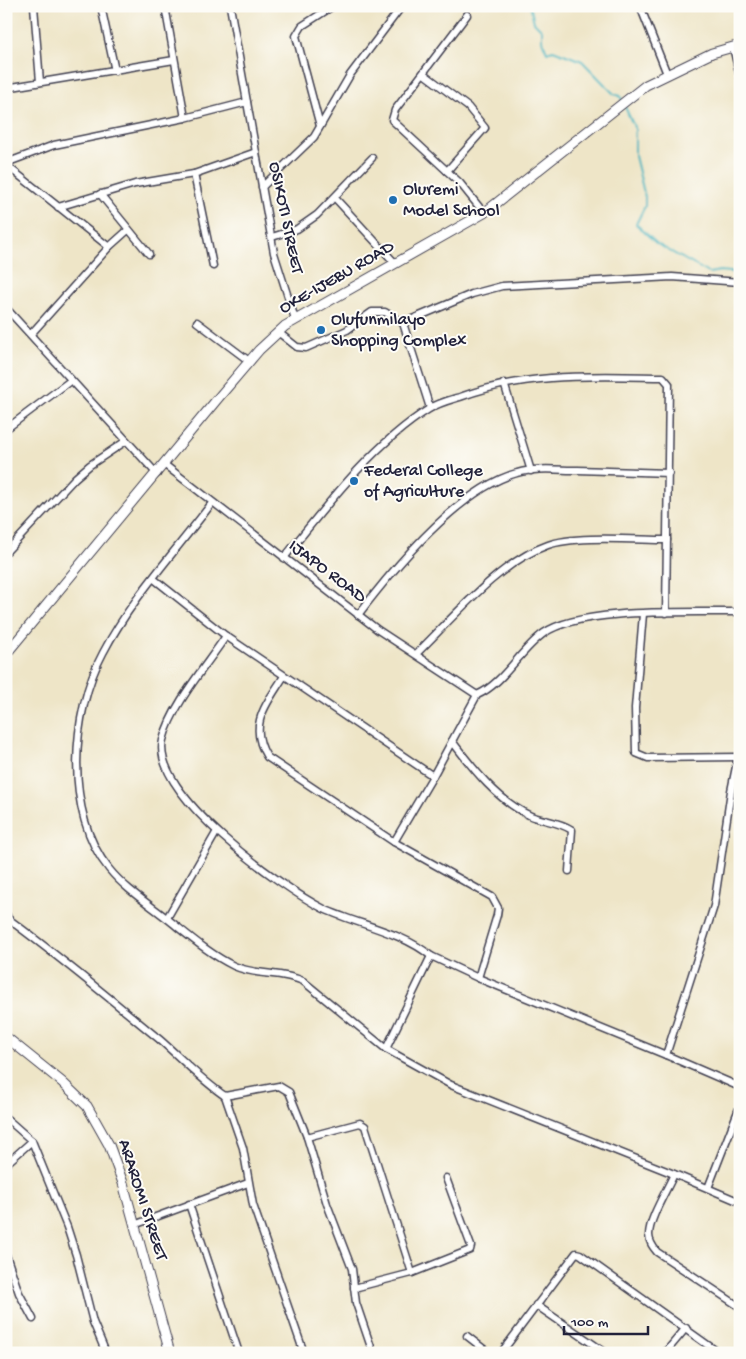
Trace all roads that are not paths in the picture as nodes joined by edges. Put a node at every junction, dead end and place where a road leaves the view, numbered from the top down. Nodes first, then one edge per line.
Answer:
1 (34, 6) edge
2 (101, 6) edge
3 (165, 6) edge
4 (230, 6) edge
5 (333, 6) edge
6 (402, 6) edge
7 (640, 6) edge
8 (467, 15) dead end
9 (736, 46) edge
10 (174, 60) junction
11 (115, 71) junction
12 (424, 74) junction
13 (666, 74) junction
14 (740, 77) edge
15 (40, 82) junction
16 (6, 88) edge
17 (248, 102) junction
18 (185, 118) junction
19 (320, 126) junction
20 (256, 152) junction
21 (372, 158) dead end
22 (6, 164) edge
23 (447, 171) junction
24 (194, 174) junction
25 (262, 187) junction
26 (100, 194) junction
27 (335, 198) junction
28 (58, 207) junction
29 (484, 213) junction
30 (128, 230) junction
31 (272, 237) junction
32 (109, 247) junction
33 (149, 254) dead end
34 (395, 263) junction
35 (213, 266) dead end
36 (740, 282) edge
37 (6, 308) edge
38 (295, 319) junction
39 (197, 322) dead end
40 (403, 322) junction
41 (278, 332) junction
42 (31, 334) junction
43 (250, 361) junction
44 (70, 381) junction
45 (504, 384) junction
46 (430, 408) junction
47 (6, 430) edge
48 (126, 441) junction
49 (165, 465) junction
50 (531, 471) junction
51 (669, 473) junction
52 (157, 474) junction
53 (212, 503) junction
54 (667, 540) junction
55 (6, 552) edge
56 (284, 558) junction
57 (154, 579) junction
58 (740, 612) edge
59 (666, 613) junction
60 (642, 614) junction
61 (358, 615) junction
62 (226, 636) junction
63 (6, 654) edge
64 (416, 654) junction
65 (284, 676) junction
66 (477, 695) junction
67 (452, 742) junction
68 (739, 757) edge
69 (433, 776) junction
70 (216, 833) junction
71 (394, 842) junction
72 (570, 871) dead end
73 (7, 918) edge
74 (167, 918) junction
75 (431, 956) junction
76 (478, 978) junction
77 (6, 1037) edge
78 (386, 1049) junction
79 (666, 1055) junction
80 (740, 1087) edge
81 (225, 1096) junction
82 (740, 1106) edge
83 (6, 1118) edge
84 (307, 1137) junction
85 (32, 1141) junction
86 (6, 1164) edge
87 (674, 1174) junction
88 (446, 1178) dead end
89 (248, 1183) junction
90 (708, 1188) junction
91 (740, 1202) edge
92 (189, 1204) junction
93 (134, 1225) junction
94 (6, 1255) edge
95 (412, 1273) junction
96 (354, 1288) junction
97 (536, 1306) junction
98 (740, 1306) edge
99 (33, 1319) dead end
100 (686, 1328) junction
101 (467, 1336) dead end
102 (106, 1353) edge
103 (170, 1353) edge
104 (239, 1353) edge
105 (304, 1353) edge
106 (373, 1353) edge
107 (489, 1353) edge
108 (501, 1353) edge
109 (606, 1353) edge
110 (665, 1353) edge
111 (719, 1353) edge

1 - 15 street
2 - 11 street
3 - 10 street
4 - 17 street, OSIKOTI STREET
5 - 19 street
6 - 19 street
7 - 13 street
8 - 12 street
9 - 13 main road, OKE-IJEBU ROAD
9 - 14 street
10 - 11 street
10 - 18 street
11 - 15 street
12 - 23 street
12 - 23 street
13 - 29 main road, OKE-IJEBU ROAD
15 - 16 street
17 - 18 street
17 - 20 street, OSIKOTI STREET
18 - 22 street
19 - 25 street
20 - 24 street
20 - 25 street, OSIKOTI STREET
21 - 27 street
22 - 28 street
23 - 29 street
24 - 26 street
24 - 35 street
25 - 31 street, OSIKOTI STREET
26 - 28 street
26 - 30 street
27 - 31 street
27 - 34 street
28 - 32 street
29 - 34 main road, OKE-IJEBU ROAD
30 - 32 street
30 - 33 street
31 - 38 street, OSIKOTI STREET
32 - 42 street
34 - 38 main road, OKE-IJEBU ROAD
36 - 40 street
37 - 42 street
38 - 41 main road, OKE-IJEBU ROAD
39 - 43 street
40 - 41 street
40 - 46 street
41 - 43 main road, OKE-IJEBU ROAD
42 - 44 street
43 - 49 main road, OKE-IJEBU ROAD
44 - 47 street
44 - 48 street
45 - 46 street
45 - 50 street
45 - 51 street
46 - 56 street
48 - 52 street
48 - 55 street
49 - 52 main road, OKE-IJEBU ROAD
49 - 53 street, IJAPO ROAD
50 - 51 street
50 - 61 street
51 - 54 street
52 - 63 main road, OKE-IJEBU ROAD
53 - 56 street, IJAPO ROAD
53 - 57 street
54 - 59 street
54 - 64 street
56 - 61 street, IJAPO ROAD
57 - 62 street
57 - 74 street
58 - 59 street
59 - 60 street
60 - 66 street
60 - 68 street
61 - 64 street, IJAPO ROAD
62 - 65 street
62 - 70 street
64 - 66 street, IJAPO ROAD
65 - 69 street
65 - 71 street
66 - 67 street
67 - 69 street
67 - 72 street
68 - 79 street
69 - 71 street
70 - 74 street
70 - 75 street
71 - 76 street
73 - 81 street
74 - 78 street
75 - 76 street
75 - 78 street
76 - 79 street
77 - 93 main road, ARAROMI STREET
78 - 87 street
79 - 80 street
81 - 84 street
81 - 89 street
82 - 90 street
83 - 85 street
84 - 95 street
84 - 96 street
85 - 86 street
85 - 102 street
87 - 90 street
87 - 98 street
88 - 95 street
89 - 92 street
89 - 105 street
90 - 91 street
92 - 93 street
92 - 104 street
93 - 103 main road, ARAROMI STREET
94 - 99 street
95 - 96 street
96 - 106 street
97 - 100 street
97 - 108 street
97 - 109 street
100 - 110 street
100 - 111 street
101 - 107 street

